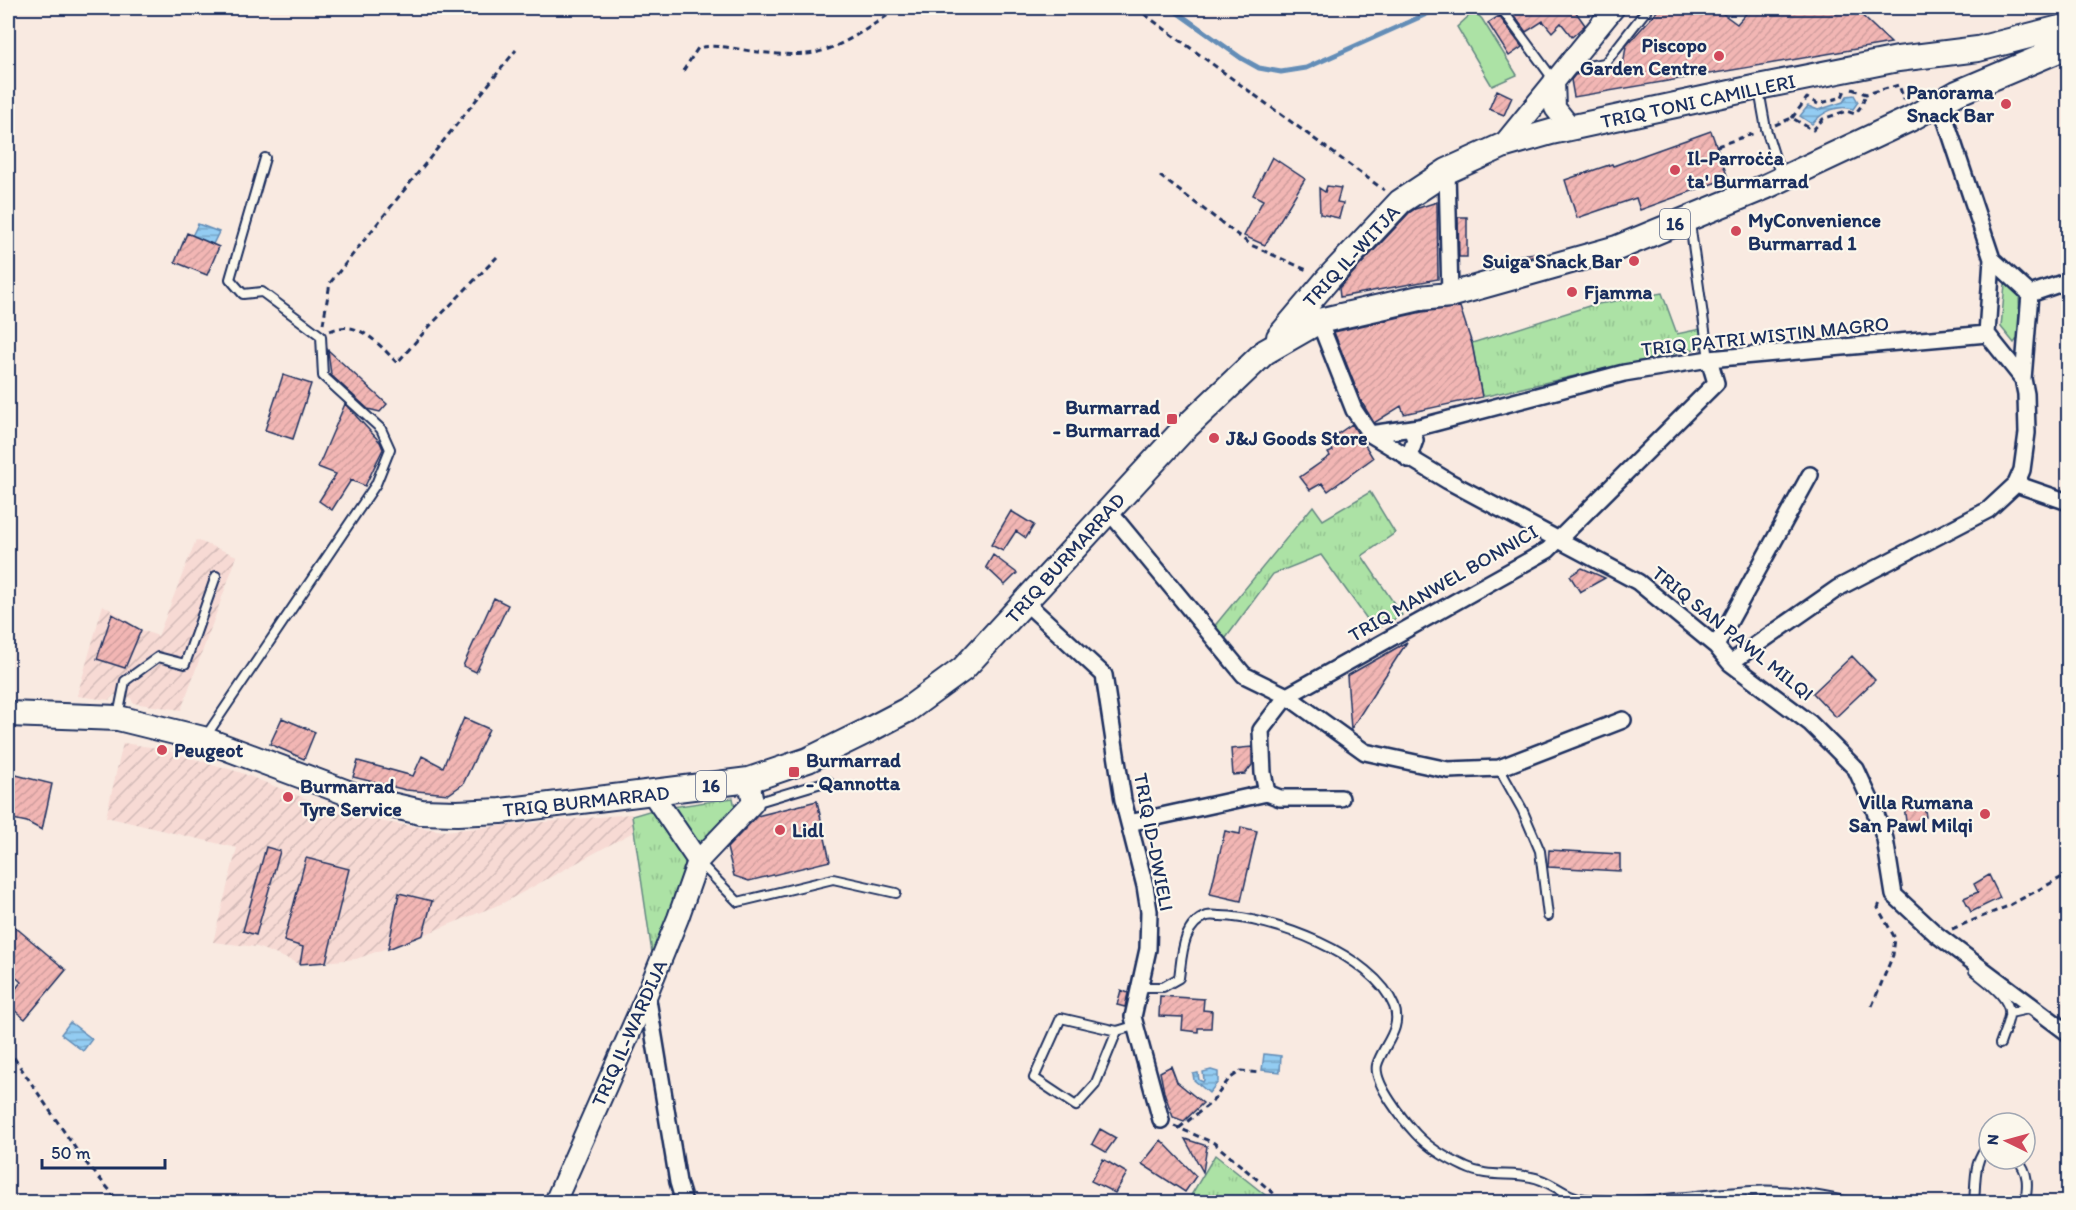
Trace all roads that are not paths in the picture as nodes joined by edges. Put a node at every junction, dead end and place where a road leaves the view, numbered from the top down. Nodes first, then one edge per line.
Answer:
1 (1501, 8) edge
2 (1614, 8) edge
3 (1648, 8) edge
4 (2067, 42) edge
5 (1956, 53) junction
6 (1559, 76) junction
7 (1758, 87) junction
8 (1949, 98) junction
9 (1571, 128) junction
10 (1502, 146) junction
11 (265, 158) dead end
12 (1447, 171) junction
13 (1781, 178) junction
14 (1689, 218) junction
15 (1992, 260) junction
16 (2068, 281) edge
17 (2030, 294) junction
18 (1450, 295) junction
19 (1319, 321) junction
20 (1987, 334) junction
21 (1265, 352) junction
22 (1709, 359) junction
23 (2023, 379) junction
24 (1411, 428) junction
25 (1370, 434) junction
26 (1408, 459) junction
27 (1810, 475) dead end
28 (2016, 484) junction
29 (2068, 502) edge
30 (1108, 510) junction
31 (1558, 539) junction
32 (216, 576) dead end
33 (1025, 602) junction
34 (1716, 646) junction
35 (1730, 663) junction
36 (1287, 696) junction
37 (8, 714) edge
38 (118, 718) junction
39 (1623, 720) dead end
40 (203, 739) junction
41 (1499, 768) junction
42 (828, 782) dead end
43 (751, 792) junction
44 (652, 793) junction
45 (1267, 793) junction
46 (1341, 798) dead end
47 (1129, 822) junction
48 (698, 861) junction
49 (896, 893) dead end
50 (1548, 916) dead end
51 (1959, 952) junction
52 (1139, 987) junction
53 (647, 994) junction
54 (2034, 1008) junction
55 (2010, 1014) junction
56 (1134, 1026) junction
57 (1117, 1031) junction
58 (2068, 1033) edge
59 (2000, 1044) dead end
60 (1161, 1120) road end
61 (1977, 1171) edge
62 (2025, 1171) edge
63 (555, 1203) edge
64 (684, 1203) edge
65 (1850, 1203) edge
66 (1974, 1203) edge
67 (2025, 1203) edge

1 - 6 lane
2 - 6 street
3 - 6 lane
4 - 5 main road, TRIQ BURMARRAD / 16
4 - 8 main road, TRIQ BURMARRAD / 16
5 - 7 main road, TRIQ TONI CAMILLERI / 16
5 - 8 main road
6 - 9 street
6 - 10 street
7 - 9 main road, TRIQ TONI CAMILLERI / 16
7 - 13 lane
8 - 13 main road, TRIQ BURMARRAD / 16
8 - 15 street
9 - 10 main road, TRIQ TONI CAMILLERI / 16
10 - 12 main road, TRIQ TONI CAMILLERI / 16
11 - 40 lane
12 - 18 street
12 - 21 main road, TRIQ IL-WITJA / 16
13 - 14 main road, TRIQ BURMARRAD / 16
14 - 18 main road, TRIQ BURMARRAD / 16
14 - 22 lane
15 - 17 street
15 - 20 street
16 - 17 street
17 - 23 street
18 - 19 main road, TRIQ BURMARRAD / 16
19 - 21 main road, TRIQ BURMARRAD / 16
19 - 25 street, TRIQ SAN PAWL MILQI
20 - 22 street, TRIQ PATRI WISTIN MAGRO
20 - 23 street
21 - 30 main road, TRIQ BURMARRAD / 16
22 - 24 street, TRIQ PATRI WISTIN MAGRO
22 - 31 street, TRIQ MANWEL BONNICI
23 - 28 street
24 - 25 street, TRIQ PATRI WISTIN MAGRO
24 - 26 street
25 - 26 street, TRIQ SAN PAWL MILQI
26 - 31 street, TRIQ SAN PAWL MILQI
27 - 34 street
28 - 29 street
28 - 35 street
30 - 33 main road, TRIQ BURMARRAD / 16
30 - 36 street
31 - 34 street, TRIQ SAN PAWL MILQI
31 - 36 street, TRIQ MANWEL BONNICI
32 - 38 lane
33 - 43 main road, TRIQ BURMARRAD / 16
33 - 47 street, TRIQ ID-DWIELI
34 - 35 street, TRIQ SAN PAWL MILQI
35 - 51 street, TRIQ SAN PAWL MILQI
36 - 41 street
36 - 45 street, TRIQ MANWEL BONNICI
37 - 38 main road, TRIQ BURMARRAD / 16
38 - 40 main road, TRIQ BURMARRAD / 16
39 - 41 street
40 - 44 main road, TRIQ BURMARRAD / 16
41 - 50 lane
42 - 43 lane
43 - 44 main road, TRIQ BURMARRAD / 16
43 - 48 street, TRIQ IL-WARDIJA
44 - 48 street
45 - 46 street
45 - 47 street
47 - 52 street, TRIQ ID-DWIELI
48 - 49 lane
48 - 53 street, TRIQ IL-WARDIJA
51 - 54 street
51 - 55 lane
52 - 56 street, TRIQ ID-DWIELI
52 - 65 lane
53 - 63 street, TRIQ IL-WARDIJA
53 - 64 street
54 - 55 lane
54 - 58 street
55 - 59 lane
56 - 57 lane
56 - 60 street, TRIQ ID-DWIELI
57 - 57 lane
61 - 66 lane
62 - 67 lane

